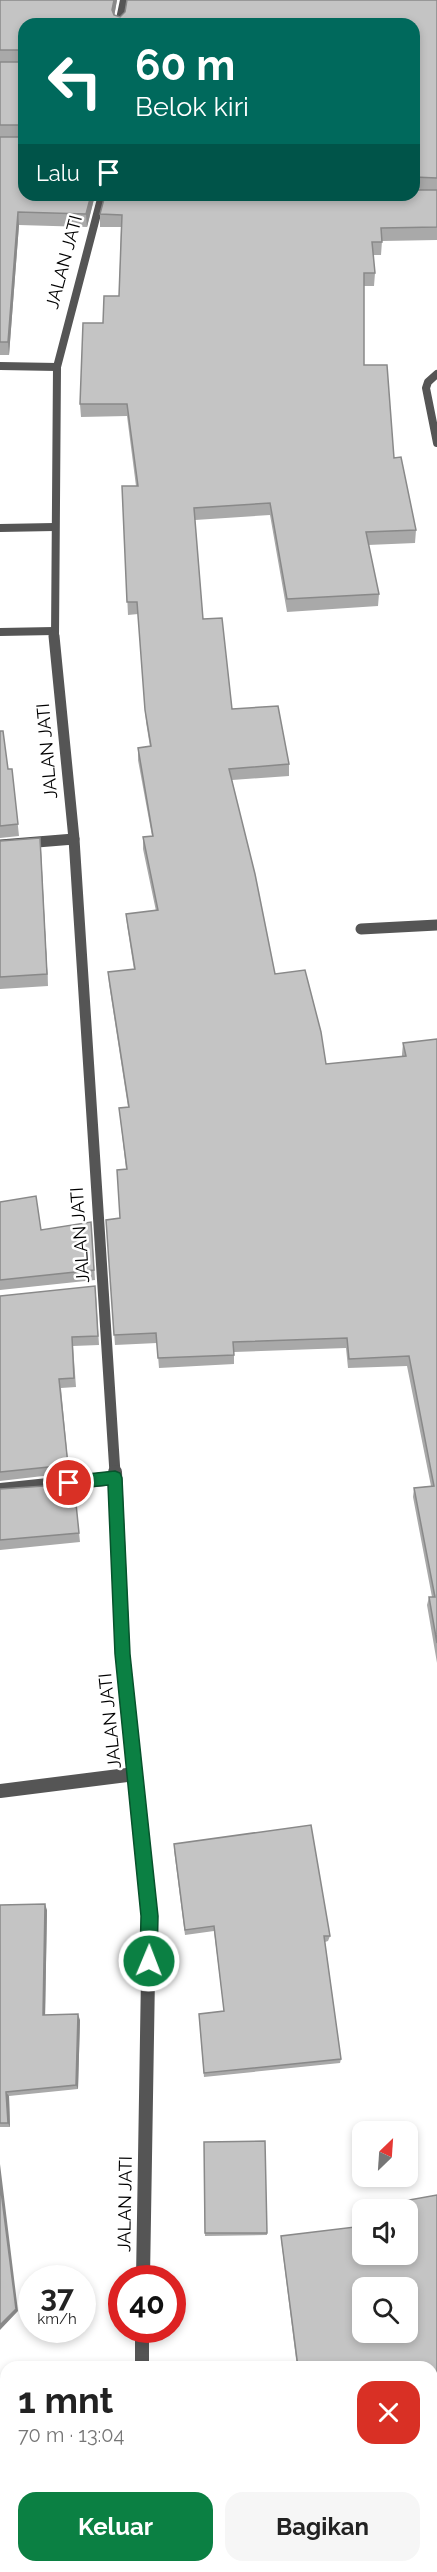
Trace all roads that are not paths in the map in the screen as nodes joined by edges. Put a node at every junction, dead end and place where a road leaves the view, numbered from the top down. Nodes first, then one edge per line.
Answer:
1 (124, 0) edge
2 (120, 18) edge
3 (100, 201) edge
4 (0, 366) edge
5 (57, 367) junction
6 (437, 374) edge
7 (437, 443) edge
8 (54, 527) junction
9 (0, 528) edge
10 (54, 631) junction
11 (0, 632) edge
12 (74, 839) junction
13 (0, 844) edge
14 (437, 925) edge
15 (361, 929) dead end
16 (115, 1478) junction
17 (0, 1490) edge
18 (135, 1774) junction
19 (0, 1791) edge
20 (143, 2265) edge
21 (142, 2343) edge
22 (142, 2361) edge

1 - 2 street
3 - 5 street, JALAN JATI
4 - 5 street
5 - 8 street, JALAN JATI
6 - 7 street
8 - 9 street
8 - 10 street, JALAN JATI
10 - 11 street
10 - 12 street, JALAN JATI
12 - 13 street
12 - 16 street, JALAN JATI
14 - 15 street
16 - 17 street
16 - 18 street, JALAN JATI
18 - 19 street
18 - 20 street, JALAN JATI
21 - 22 street

